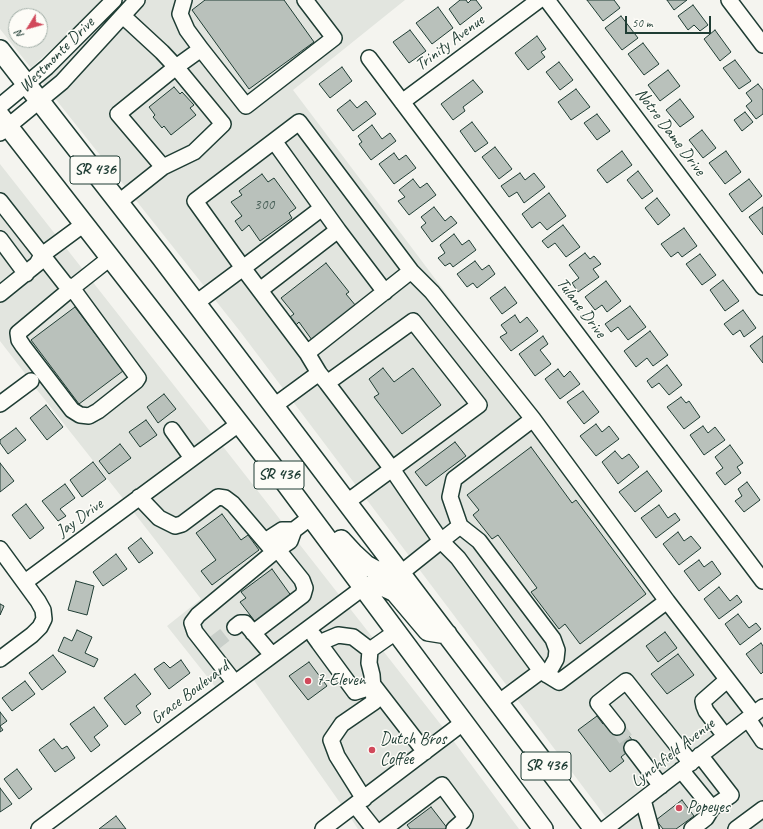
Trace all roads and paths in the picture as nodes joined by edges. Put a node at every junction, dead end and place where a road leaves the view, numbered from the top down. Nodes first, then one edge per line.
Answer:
1 (114, 0) edge
2 (138, 0) edge
3 (184, 0) edge
4 (305, 0) edge
5 (539, 0) edge
6 (547, 0) edge
7 (729, 0) edge
8 (123, 16) junction
9 (763, 45) edge
10 (201, 49) junction
11 (0, 50) edge
12 (369, 58) dead end
13 (176, 68) junction
14 (27, 84) junction
15 (41, 101) junction
16 (402, 102) junction
17 (0, 106) edge
18 (3, 125) edge
19 (274, 142) junction
20 (163, 167) junction
21 (0, 201) edge
22 (119, 202) junction
23 (322, 208) junction
24 (84, 224) junction
25 (338, 230) junction
26 (0, 239) edge
27 (42, 255) junction
28 (110, 258) junction
29 (244, 268) junction
30 (411, 271) junction
31 (26, 274) junction
32 (763, 287) edge
33 (72, 288) junction
34 (260, 290) junction
35 (385, 292) junction
36 (0, 294) edge
37 (196, 303) junction
38 (307, 353) junction
39 (323, 378) junction
40 (30, 381) dead end
41 (0, 404) edge
42 (274, 406) junction
43 (533, 419) junction
44 (240, 423) junction
45 (172, 430) dead end
46 (192, 458) junction
47 (392, 469) junction
48 (284, 481) junction
49 (139, 497) junction
50 (347, 502) junction
51 (311, 517) junction
52 (460, 526) junction
53 (441, 541) junction
54 (272, 548) junction
55 (0, 549) edge
56 (401, 573) junction
57 (763, 581) edge
58 (25, 582) junction
59 (364, 587) junction
60 (667, 601) junction
61 (235, 627) dead end
62 (308, 628) junction
63 (397, 631) junction
64 (254, 633) junction
65 (447, 634) junction
66 (319, 643) junction
67 (370, 650) junction
68 (272, 655) junction
69 (0, 659) edge
70 (544, 673) junction
71 (727, 680) junction
72 (235, 683) junction
73 (374, 686) junction
74 (498, 702) junction
75 (755, 713) edge
76 (464, 722) junction
77 (617, 727) tunnel mouth
78 (725, 736) junction
79 (763, 741) edge
80 (632, 748) tunnel mouth
81 (425, 752) junction
82 (691, 763) junction
83 (661, 786) junction
84 (643, 800) junction
85 (360, 802) junction
86 (712, 808) junction
87 (763, 809) edge
88 (400, 824) edge
89 (39, 829) edge
90 (323, 829) edge
91 (374, 829) edge
92 (384, 829) edge
93 (454, 829) edge
94 (543, 829) edge
95 (594, 829) edge
96 (605, 829) edge
97 (651, 829) edge
98 (692, 829) edge
99 (736, 829) edge

1 - 14 street, Westmonte Drive
2 - 8 street, Westmonte Drive
3 - 10 street
4 - 10 street
5 - 16 street, Trinity Avenue
6 - 32 street, Notre Dame Drive
7 - 9 street
8 - 13 street
8 - 15 street, Westmonte Drive
10 - 13 street
11 - 14 main road, SR 436
12 - 16 street, Tulane Drive
13 - 20 street
13 - 20 street
14 - 15 main road, SR 436
14 - 17 street, Westmonte Drive
15 - 18 street, Westmonte Drive
15 - 22 main road, SR 436
16 - 57 street, Tulane Drive
18 - 24 main road, SR 436
19 - 23 street
19 - 29 street
19 - 30 street
20 - 22 street
21 - 27 street
22 - 37 main road, SR 436
23 - 25 street
23 - 29 street
24 - 27 street
24 - 28 main road, SR 436
25 - 34 street
25 - 35 street
26 - 31 street
27 - 31 street
27 - 33 street
28 - 33 street
28 - 44 main road, SR 436
29 - 34 street
29 - 37 street
30 - 35 street
30 - 43 street
31 - 36 street
33 - 33 street
34 - 38 street
35 - 38 street
37 - 42 main road, SR 436
38 - 39 street
39 - 42 street
39 - 47 street
39 - 47 street
40 - 41 street
42 - 50 main road, SR 436
43 - 52 street
43 - 60 street
44 - 46 street, Jay Drive
44 - 48 main road, SR 436
45 - 46 street
46 - 49 street, Jay Drive
47 - 50 street
47 - 53 street
48 - 51 main road, SR 436
48 - 56 main road
49 - 54 street
49 - 58 street, Jay Drive
50 - 56 main road, SR 436
51 - 54 street
51 - 59 main road, SR 436
52 - 53 street
52 - 70 street
53 - 56 street
53 - 70 street
54 - 64 street
54 - 72 street
55 - 58 street
56 - 65 main road, SR 436
58 - 69 street
59 - 62 street, Grace Boulevard
59 - 63 main road, SR 436
59 - 65 main road
60 - 70 street
60 - 71 street
61 - 64 street
62 - 66 street
62 - 68 street, Grace Boulevard
63 - 67 street
63 - 76 main road, SR 436
64 - 68 street
65 - 74 main road, SR 436
66 - 67 street
66 - 73 street
67 - 73 street
68 - 72 street, Grace Boulevard
70 - 74 street
71 - 75 street
71 - 78 street
72 - 89 street, Grace Boulevard
73 - 81 street
73 - 85 street
74 - 95 main road, SR 436
75 - 78 street, Lynchfield Avenue
75 - 79 street
76 - 81 street
76 - 94 main road, SR 436
77 - 82 street
78 - 82 street, Lynchfield Avenue
80 - 83 street
81 - 85 street
82 - 83 street, Lynchfield Avenue
82 - 86 street
82 - 86 street
83 - 84 street, Lynchfield Avenue
84 - 96 street, Lynchfield Avenue
84 - 97 street
85 - 90 street
85 - 91 street
86 - 98 street
87 - 99 street
88 - 92 street
88 - 93 street

